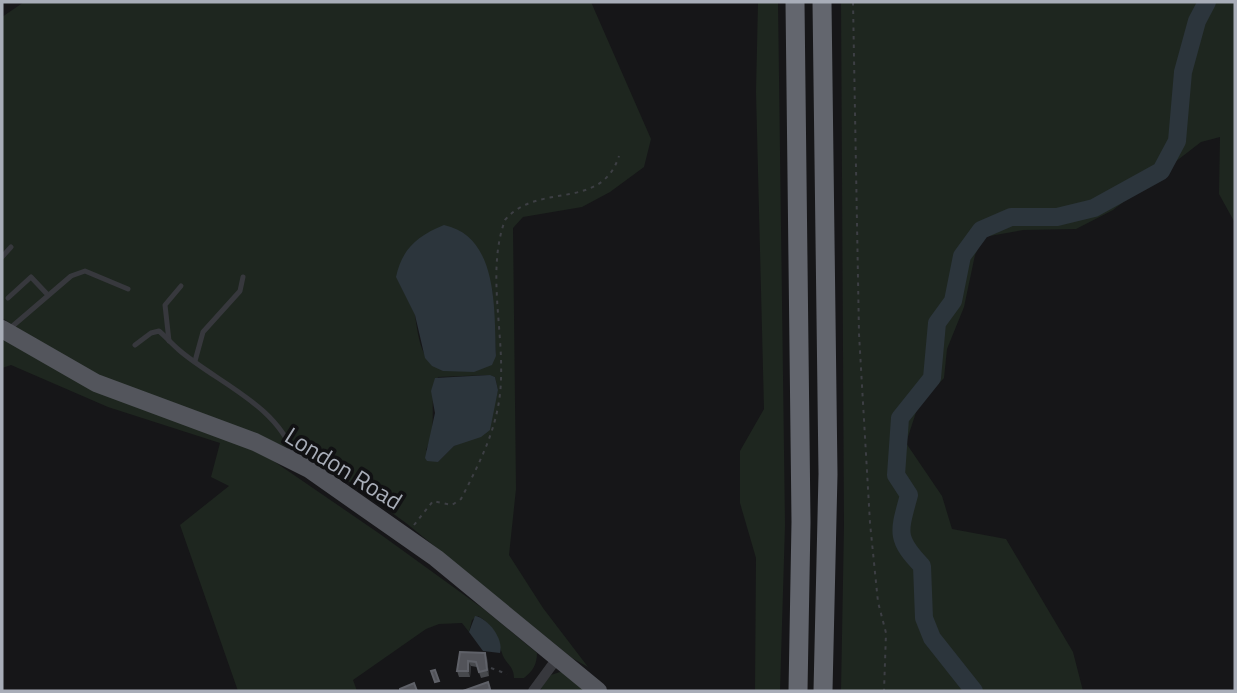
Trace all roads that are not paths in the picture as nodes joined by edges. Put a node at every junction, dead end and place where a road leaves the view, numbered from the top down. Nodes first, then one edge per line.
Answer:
1 (795, 2) edge
2 (822, 2) edge
3 (11, 247) dead end
4 (2, 257) edge
5 (243, 277) dead end
6 (181, 286) dead end
7 (128, 289) dead end
8 (47, 295) junction
9 (8, 298) dead end
10 (4, 331) edge
11 (169, 341) junction
12 (135, 345) dead end
13 (195, 361) junction
14 (295, 462) junction
15 (558, 657) junction
16 (533, 691) edge
17 (598, 691) edge
18 (797, 691) edge
19 (823, 691) edge

1 - 18 highway
2 - 19 highway
3 - 4 lane
5 - 13 lane
6 - 11 lane
7 - 8 lane
8 - 9 lane
8 - 10 lane
10 - 14 main road, London Road
11 - 12 lane
11 - 13 lane
13 - 14 lane
14 - 15 main road, London Road
15 - 16 street
15 - 17 main road, London Road

